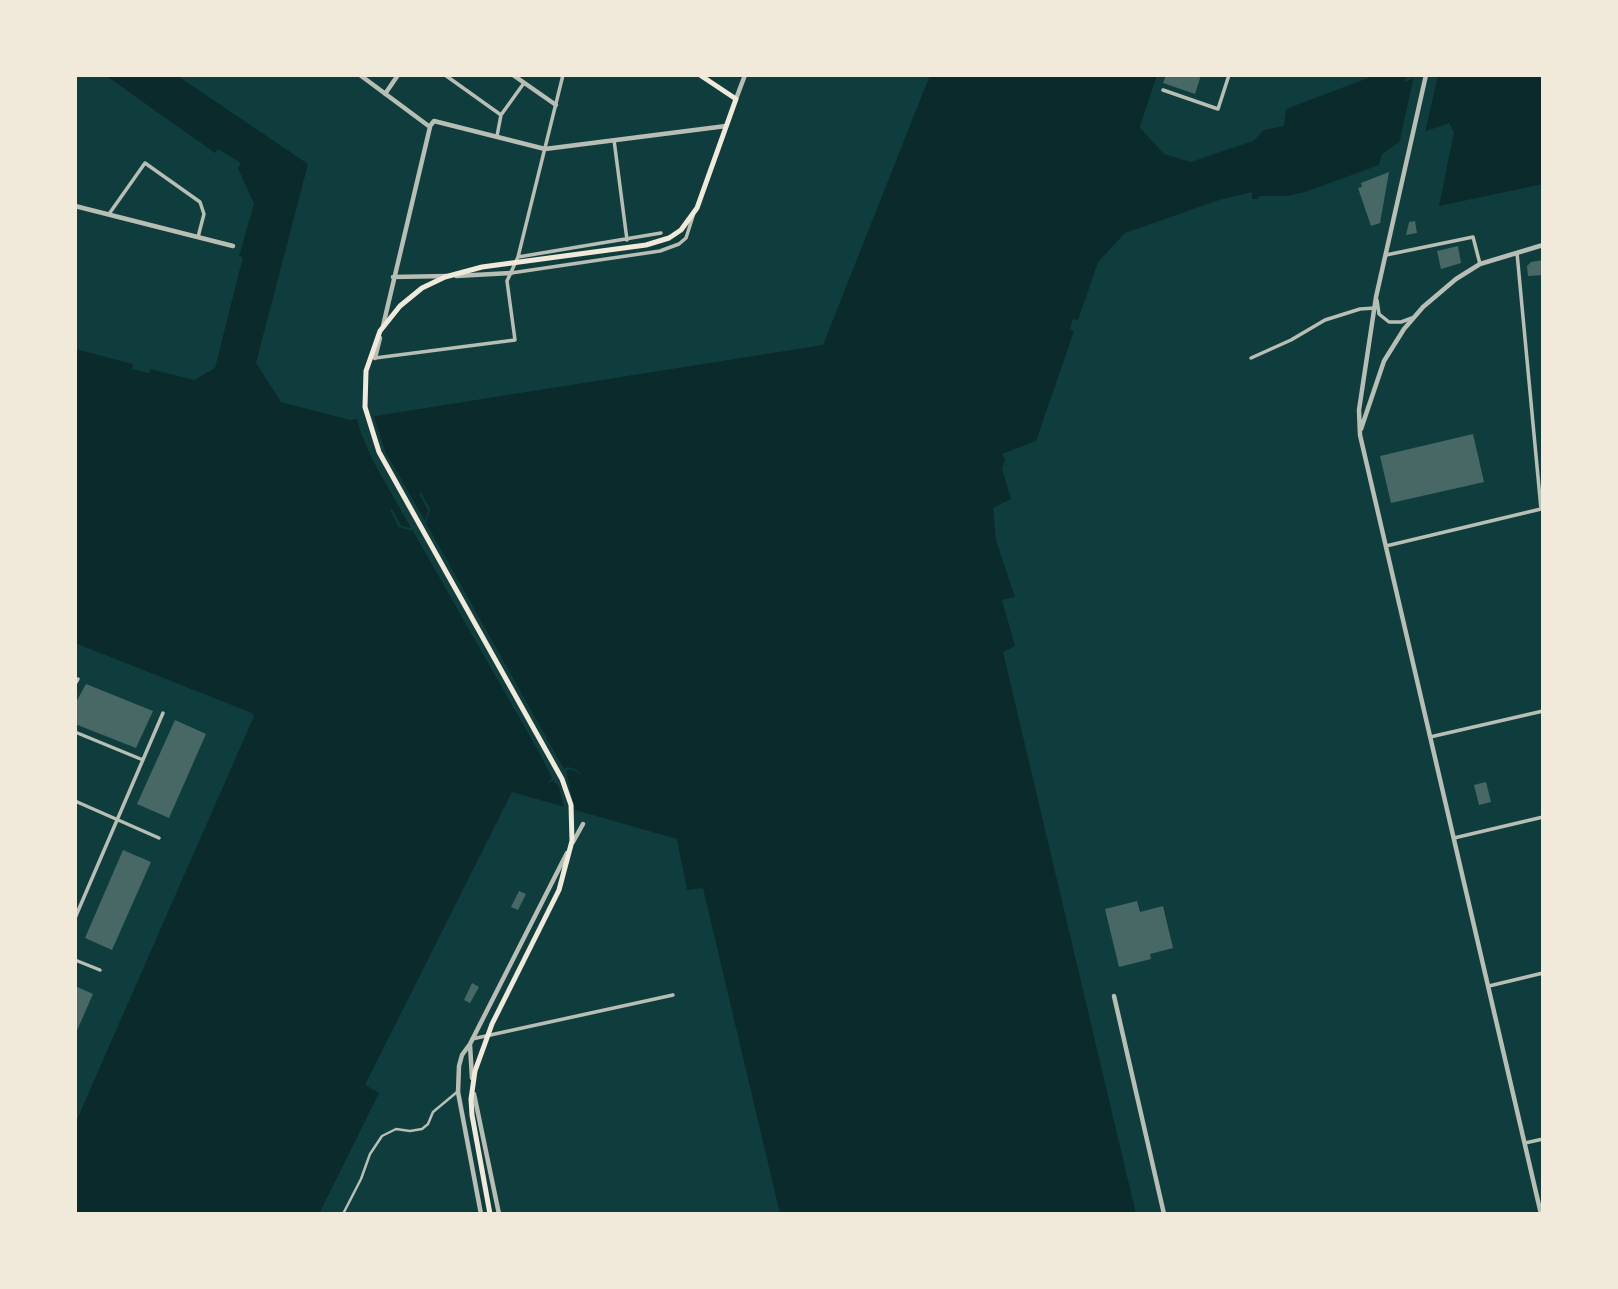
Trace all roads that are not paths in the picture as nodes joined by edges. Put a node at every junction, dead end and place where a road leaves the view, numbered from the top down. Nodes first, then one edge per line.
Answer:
1 (360, 75) edge
2 (398, 75) edge
3 (445, 75) edge
4 (513, 75) edge
5 (563, 75) edge
6 (700, 75) edge
7 (745, 75) edge
8 (1230, 75) edge
9 (1426, 75) edge
10 (524, 83) junction
11 (1163, 90) dead end
12 (385, 94) junction
13 (736, 99) junction
14 (556, 105) junction
15 (501, 115) junction
16 (726, 125) junction
17 (430, 127) junction
18 (497, 136) junction
19 (614, 140) junction
20 (545, 149) junction
21 (75, 206) edge
22 (109, 215) junction
23 (693, 216) junction
24 (661, 233) dead end
25 (198, 237) junction
26 (627, 240) junction
27 (1543, 245) edge
28 (233, 246) dead end
29 (1516, 252) junction
30 (1386, 255) junction
31 (518, 257) junction
32 (1480, 264) junction
33 (511, 273) junction
34 (393, 277) junction
35 (1376, 298) junction
36 (1374, 308) junction
37 (1414, 317) junction
38 (375, 358) joint
39 (1251, 358) dead end
40 (1360, 435) junction
41 (1542, 508) edge
42 (1386, 546) junction
43 (1543, 711) edge
44 (163, 713) dead end
45 (75, 732) edge
46 (1430, 737) junction
47 (143, 760) junction
48 (75, 801) edge
49 (1543, 817) edge
50 (118, 819) junction
51 (583, 824) dead end
52 (159, 838) dead end
53 (1454, 838) junction
54 (75, 918) edge
55 (75, 960) edge
56 (100, 970) dead end
57 (1543, 973) edge
58 (1489, 986) junction
59 (673, 995) dead end
60 (1114, 996) dead end
61 (471, 1041) junction
62 (457, 1092) junction
63 (474, 1097) junction
64 (1543, 1139) edge
65 (1525, 1143) junction
66 (343, 1214) edge
67 (481, 1214) edge
68 (490, 1214) edge
69 (499, 1214) edge
70 (1164, 1214) edge
71 (1542, 1214) edge

1 - 12 street
2 - 12 street
3 - 15 street
4 - 10 street
5 - 14 street
6 - 13 main road
7 - 13 street
8 - 11 street
9 - 30 street
10 - 14 street
10 - 15 street
12 - 17 street
13 - 16 main road
14 - 20 street
15 - 18 street
16 - 19 street
16 - 23 main road
17 - 18 street
17 - 34 street
18 - 20 street
19 - 20 street
19 - 26 street
20 - 31 street
21 - 22 street
22 - 25 street
22 - 25 street
23 - 33 street
23 - 68 main road
24 - 26 street
25 - 28 street
26 - 31 street
27 - 29 street
29 - 32 street
29 - 41 street
30 - 32 street
30 - 35 street
31 - 33 street
32 - 37 street
33 - 34 street
33 - 38 street
34 - 38 street
35 - 36 street
35 - 37 street
36 - 39 street
36 - 40 street
37 - 40 street
40 - 42 street
41 - 42 street
42 - 46 street
43 - 46 street
44 - 47 street
45 - 47 street
46 - 53 street
47 - 50 street
48 - 50 street
49 - 53 street
50 - 52 street
50 - 54 street
51 - 61 street
53 - 58 street
55 - 56 street
57 - 58 street
58 - 65 street
59 - 61 street
60 - 70 street
61 - 62 street
61 - 63 street
62 - 63 street
62 - 66 street
62 - 67 street
63 - 69 street
64 - 65 street
65 - 71 street

